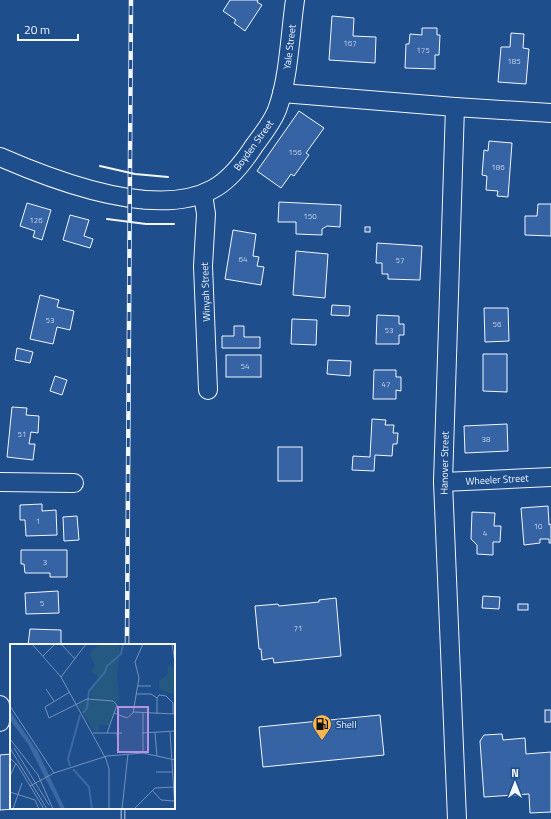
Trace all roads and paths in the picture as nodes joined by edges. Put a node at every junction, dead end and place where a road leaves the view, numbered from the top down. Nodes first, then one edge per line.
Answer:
1 (295, 0) edge
2 (282, 93) junction
3 (455, 107) junction
4 (551, 112) edge
5 (0, 157) edge
6 (203, 194) junction
7 (208, 390) dead end
8 (551, 476) edge
9 (0, 482) edge
10 (443, 482) junction
11 (74, 484) dead end
12 (0, 706) edge
13 (0, 722) edge
14 (457, 819) edge

1 - 2 street, Yale Street
2 - 3 street
2 - 6 street, Boyden Street
3 - 4 street
3 - 10 street, Hanover Street
5 - 6 street, Boyden Street
6 - 7 street, Winyah Street
8 - 10 street, Wheeler Street
9 - 11 street
10 - 14 street, Hanover Street
12 - 13 street

